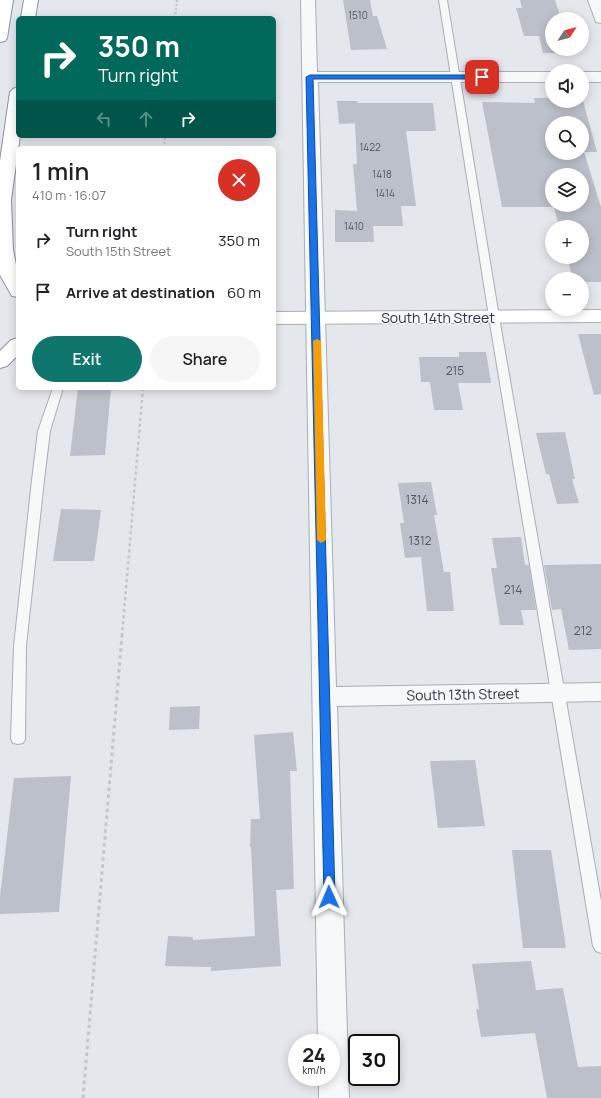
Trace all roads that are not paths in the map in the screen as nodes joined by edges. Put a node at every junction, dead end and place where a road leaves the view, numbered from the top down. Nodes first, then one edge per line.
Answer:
1 (6, 0) edge
2 (31, 0) edge
3 (308, 0) edge
4 (443, 0) edge
5 (595, 0) edge
6 (28, 16) edge
7 (601, 19) edge
8 (0, 38) edge
9 (310, 77) junction
10 (454, 77) junction
11 (545, 77) edge
12 (589, 77) edge
13 (601, 77) edge
14 (16, 106) edge
15 (4, 190) junction
16 (0, 218) edge
17 (16, 290) edge
18 (601, 316) edge
19 (494, 317) junction
20 (276, 318) edge
21 (316, 318) junction
22 (16, 346) edge
23 (0, 362) edge
24 (57, 390) edge
25 (601, 692) edge
26 (559, 693) junction
27 (324, 697) junction
28 (18, 739) dead end
29 (601, 946) edge
30 (334, 1098) edge

1 - 8 main road
2 - 6 main road
3 - 9 street
4 - 10 lane
5 - 7 street
9 - 10 street
9 - 21 street
10 - 11 street
10 - 19 lane
12 - 13 street
14 - 15 main road
15 - 16 main road
15 - 17 main road
18 - 19 main road, South 14th Street
19 - 21 main road, South 14th Street
19 - 26 lane
20 - 21 main road, South 14th Street
21 - 27 street
22 - 23 main road
24 - 28 lane
25 - 26 street, South 13th Street
26 - 27 street, South 13th Street
26 - 29 lane
27 - 30 street

